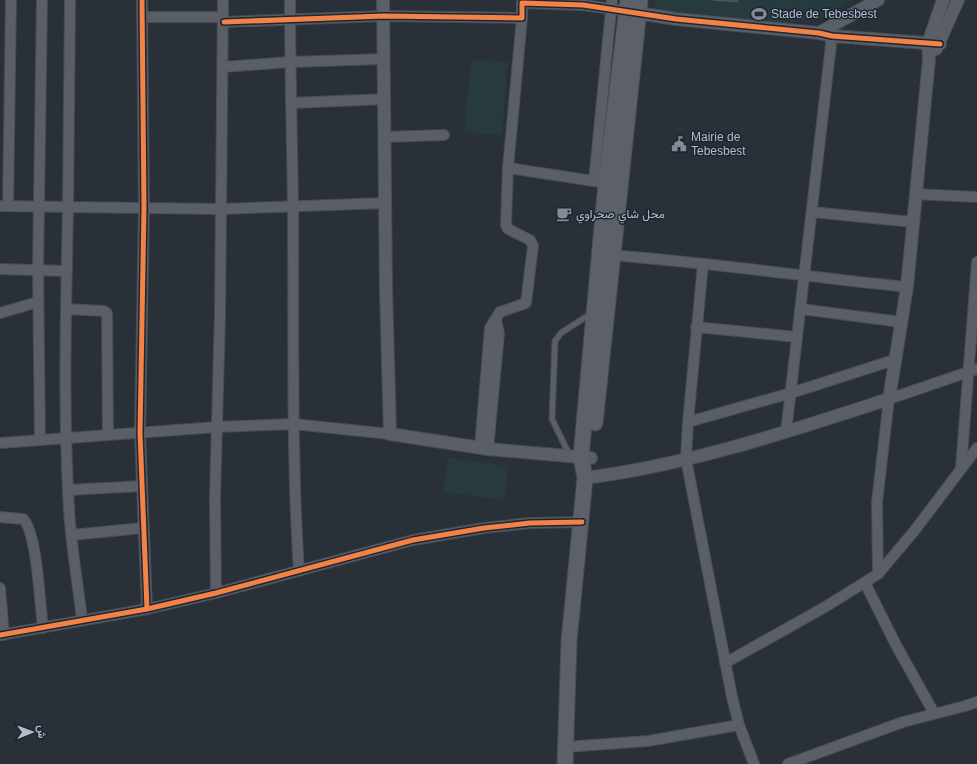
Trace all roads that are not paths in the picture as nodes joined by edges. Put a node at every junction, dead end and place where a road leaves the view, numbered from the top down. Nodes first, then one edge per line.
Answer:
1 (11, 0) edge
2 (42, 0) edge
3 (70, 0) edge
4 (142, 0) edge
5 (223, 0) edge
6 (290, 0) edge
7 (383, 0) edge
8 (878, 0) edge
9 (943, 0) edge
10 (958, 0) edge
11 (522, 1) edge
12 (566, 2) edge
13 (612, 4) edge
14 (633, 6) edge
15 (384, 16) junction
16 (142, 17) junction
17 (522, 18) junction
18 (224, 20) junction
19 (290, 20) junction
20 (819, 33) junction
21 (832, 36) junction
22 (934, 44) junction
23 (384, 59) junction
24 (290, 62) junction
25 (223, 67) junction
26 (385, 100) junction
27 (291, 103) junction
28 (444, 135) dead end
29 (385, 137) junction
30 (508, 168) junction
31 (607, 183) junction
32 (916, 194) junction
33 (977, 197) edge
34 (386, 203) junction
35 (4, 206) edge
36 (293, 206) junction
37 (40, 207) junction
38 (68, 207) junction
39 (144, 208) junction
40 (220, 209) junction
41 (812, 212) junction
42 (913, 222) junction
43 (606, 255) junction
44 (977, 262) edge
45 (703, 264) junction
46 (0, 269) edge
47 (38, 270) junction
48 (67, 270) junction
49 (804, 277) junction
50 (907, 287) junction
51 (976, 290) edge
52 (38, 302) junction
53 (66, 309) junction
54 (801, 309) junction
55 (596, 310) junction
56 (0, 313) edge
57 (901, 322) junction
58 (696, 327) junction
59 (797, 337) junction
60 (894, 360) junction
61 (972, 370) edge
62 (791, 393) junction
63 (889, 399) junction
64 (688, 422) junction
65 (293, 424) junction
66 (217, 427) junction
67 (786, 432) junction
68 (140, 433) junction
69 (390, 434) junction
70 (108, 435) junction
71 (66, 438) junction
72 (40, 440) junction
73 (0, 443) edge
74 (484, 448) junction
75 (977, 448) edge
76 (686, 459) junction
77 (582, 464) junction
78 (962, 468) junction
79 (142, 486) junction
80 (68, 490) junction
81 (0, 517) edge
82 (582, 522) junction
83 (144, 528) junction
84 (71, 535) junction
85 (298, 571) junction
86 (878, 574) junction
87 (864, 583) junction
88 (0, 588) edge
89 (216, 593) junction
90 (147, 609) junction
91 (82, 620) junction
92 (43, 628) junction
93 (2, 635) edge
94 (725, 663) junction
95 (977, 702) edge
96 (934, 713) junction
97 (739, 725) junction
98 (565, 747) junction
99 (565, 764) edge
100 (754, 764) edge
101 (788, 764) edge

1 - 35 street
2 - 37 street
3 - 38 street
4 - 16 street
5 - 18 street
6 - 19 street
7 - 15 street
8 - 20 street
9 - 22 street
10 - 22 street
11 - 12 street
11 - 17 street
12 - 13 street
13 - 14 street
13 - 31 street
14 - 20 street
14 - 31 main road
15 - 17 street
15 - 19 street
15 - 23 street
16 - 18 street
16 - 39 street
17 - 30 street
18 - 19 street
18 - 25 street
19 - 24 street
20 - 21 street
21 - 22 street
21 - 41 street
22 - 32 street
23 - 24 street
23 - 26 street
24 - 25 street
24 - 27 street
25 - 40 street
26 - 27 street
26 - 29 street
27 - 36 street
28 - 29 street
29 - 34 street
30 - 31 street
30 - 74 street
31 - 43 main road
32 - 33 street
32 - 42 street
34 - 36 street
34 - 69 street
35 - 37 street
36 - 40 street
36 - 65 street
37 - 38 street
37 - 47 street
38 - 39 street
38 - 48 street
39 - 40 street
39 - 68 street
40 - 66 street
41 - 42 street
41 - 49 street
42 - 50 street
43 - 45 street
43 - 55 main road
43 - 77 main road
44 - 51 street
45 - 49 street
45 - 58 street
46 - 47 street
47 - 48 street
47 - 52 street
48 - 53 street
49 - 50 street
49 - 54 street
50 - 57 street
51 - 61 street
52 - 56 street
52 - 72 street
53 - 70 street
53 - 71 street
54 - 57 street
54 - 59 street
55 - 77 main road
55 - 77 lane
57 - 60 street
58 - 59 street
58 - 64 street
59 - 62 street
60 - 62 street
60 - 63 street
61 - 63 street
61 - 78 street
62 - 64 street
62 - 67 street
63 - 67 street
63 - 86 street
64 - 76 street
65 - 66 street
65 - 69 street
65 - 85 street
66 - 68 street
66 - 89 street
67 - 76 street
68 - 70 street
68 - 79 street
69 - 74 street
70 - 71 street
71 - 72 street
71 - 80 street
72 - 73 street
74 - 77 street
75 - 78 street
76 - 77 street
76 - 94 street
77 - 82 main road
78 - 86 street
79 - 80 street
79 - 83 street
80 - 84 street
81 - 92 street
82 - 85 street
82 - 98 main road
83 - 84 street
83 - 90 street
84 - 91 street
85 - 89 street
86 - 87 street
87 - 94 street
87 - 96 street
88 - 93 street
89 - 90 street
90 - 91 street
91 - 92 street
92 - 93 street
94 - 97 street
95 - 96 street
96 - 101 street
97 - 98 street
97 - 100 street
98 - 99 main road

